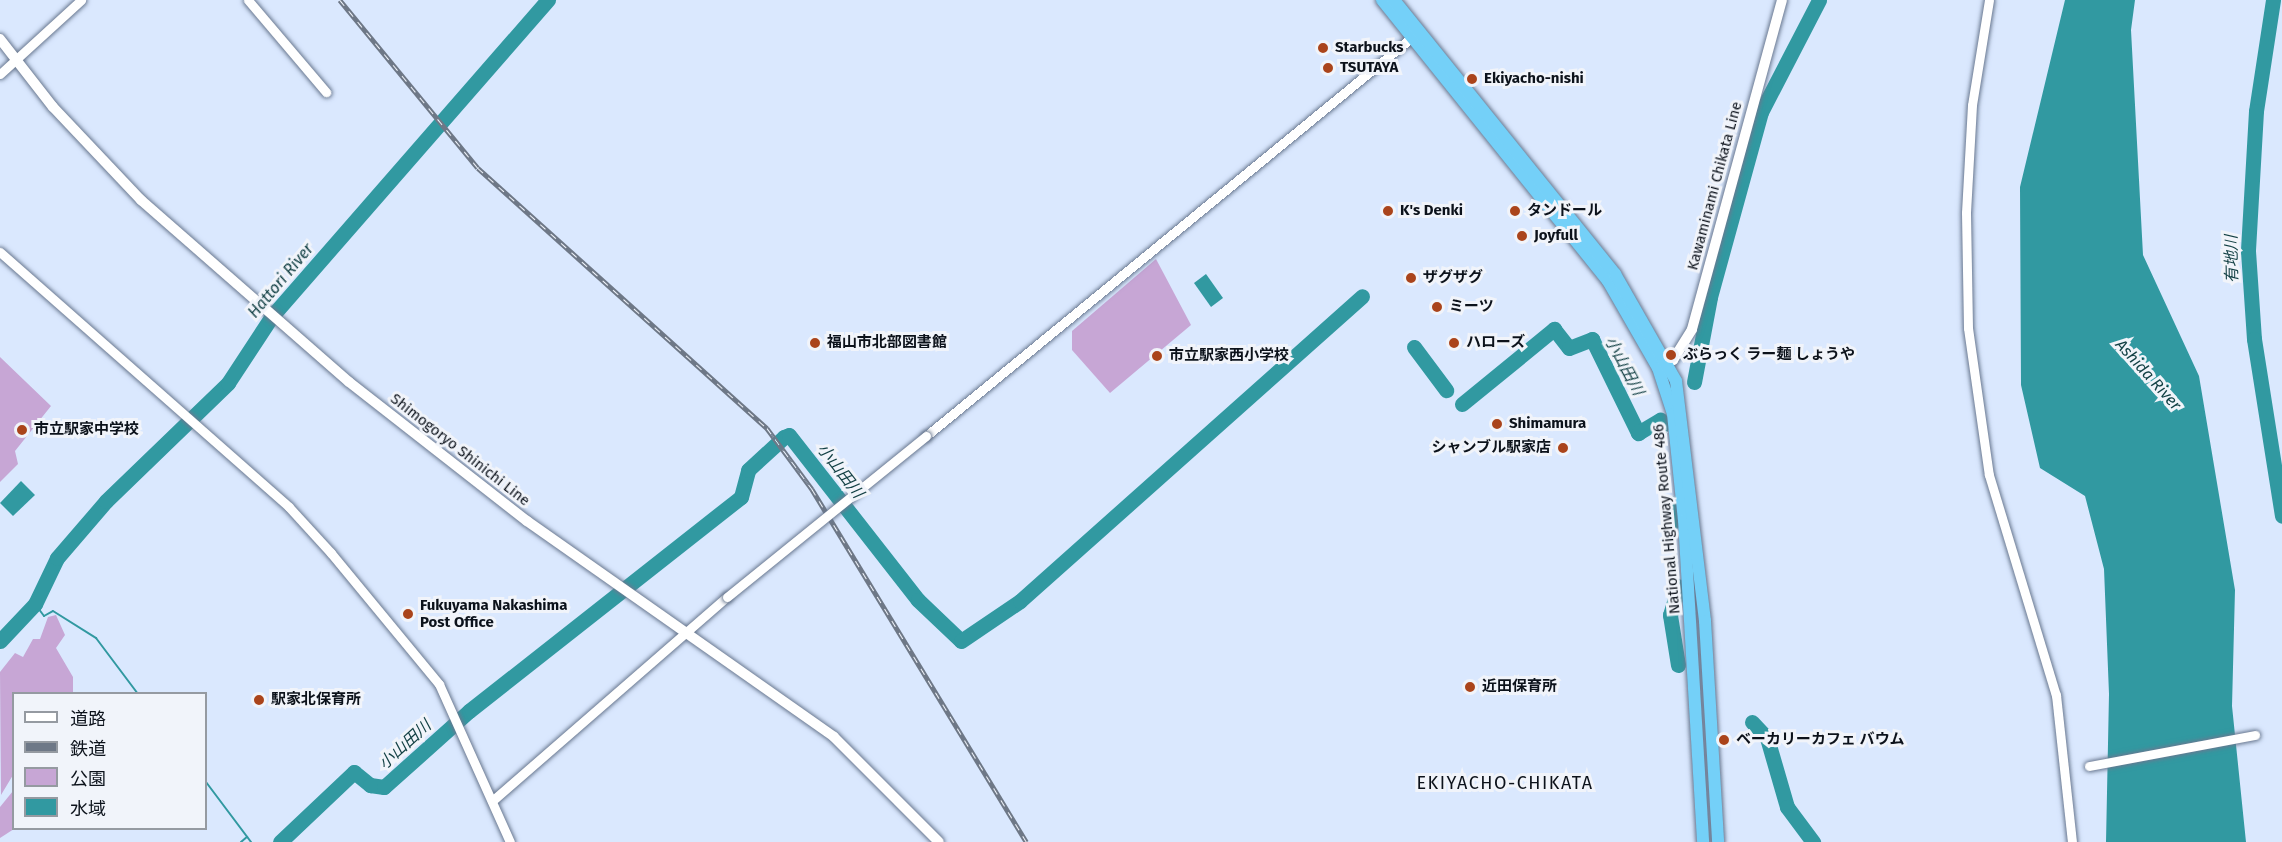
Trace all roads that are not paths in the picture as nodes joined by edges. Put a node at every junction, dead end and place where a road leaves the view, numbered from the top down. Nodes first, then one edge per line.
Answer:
1 (81, 0) edge
2 (248, 0) edge
3 (1382, 0) edge
4 (1394, 0) edge
5 (1782, 0) edge
6 (1989, 0) edge
7 (1416, 35) junction
8 (0, 39) edge
9 (16, 60) junction
10 (0, 74) edge
11 (326, 92) dead end
12 (0, 252) edge
13 (1664, 366) junction
14 (685, 630) junction
15 (2255, 735) dead end
16 (2089, 766) dead end
17 (492, 801) junction
18 (510, 842) edge
19 (939, 842) edge
20 (1703, 842) edge
21 (1718, 842) edge
22 (2072, 842) edge

1 - 9 street
2 - 11 street
3 - 7 highway, National Highway Route 486
4 - 7 highway, National Highway Route 486
5 - 13 main road, Kawaminami Chikata Line
6 - 22 street
7 - 13 highway, National Highway Route 486
7 - 14 street, bridge
8 - 9 main road, Shimogoryo Shinichi Line
9 - 10 street
9 - 14 main road, Shimogoryo Shinichi Line
12 - 17 street
13 - 20 highway, National Highway Route 486
13 - 21 highway, National Highway Route 486
14 - 17 street
14 - 19 main road, Shimogoryo Shinichi Line
15 - 16 street
17 - 18 street

